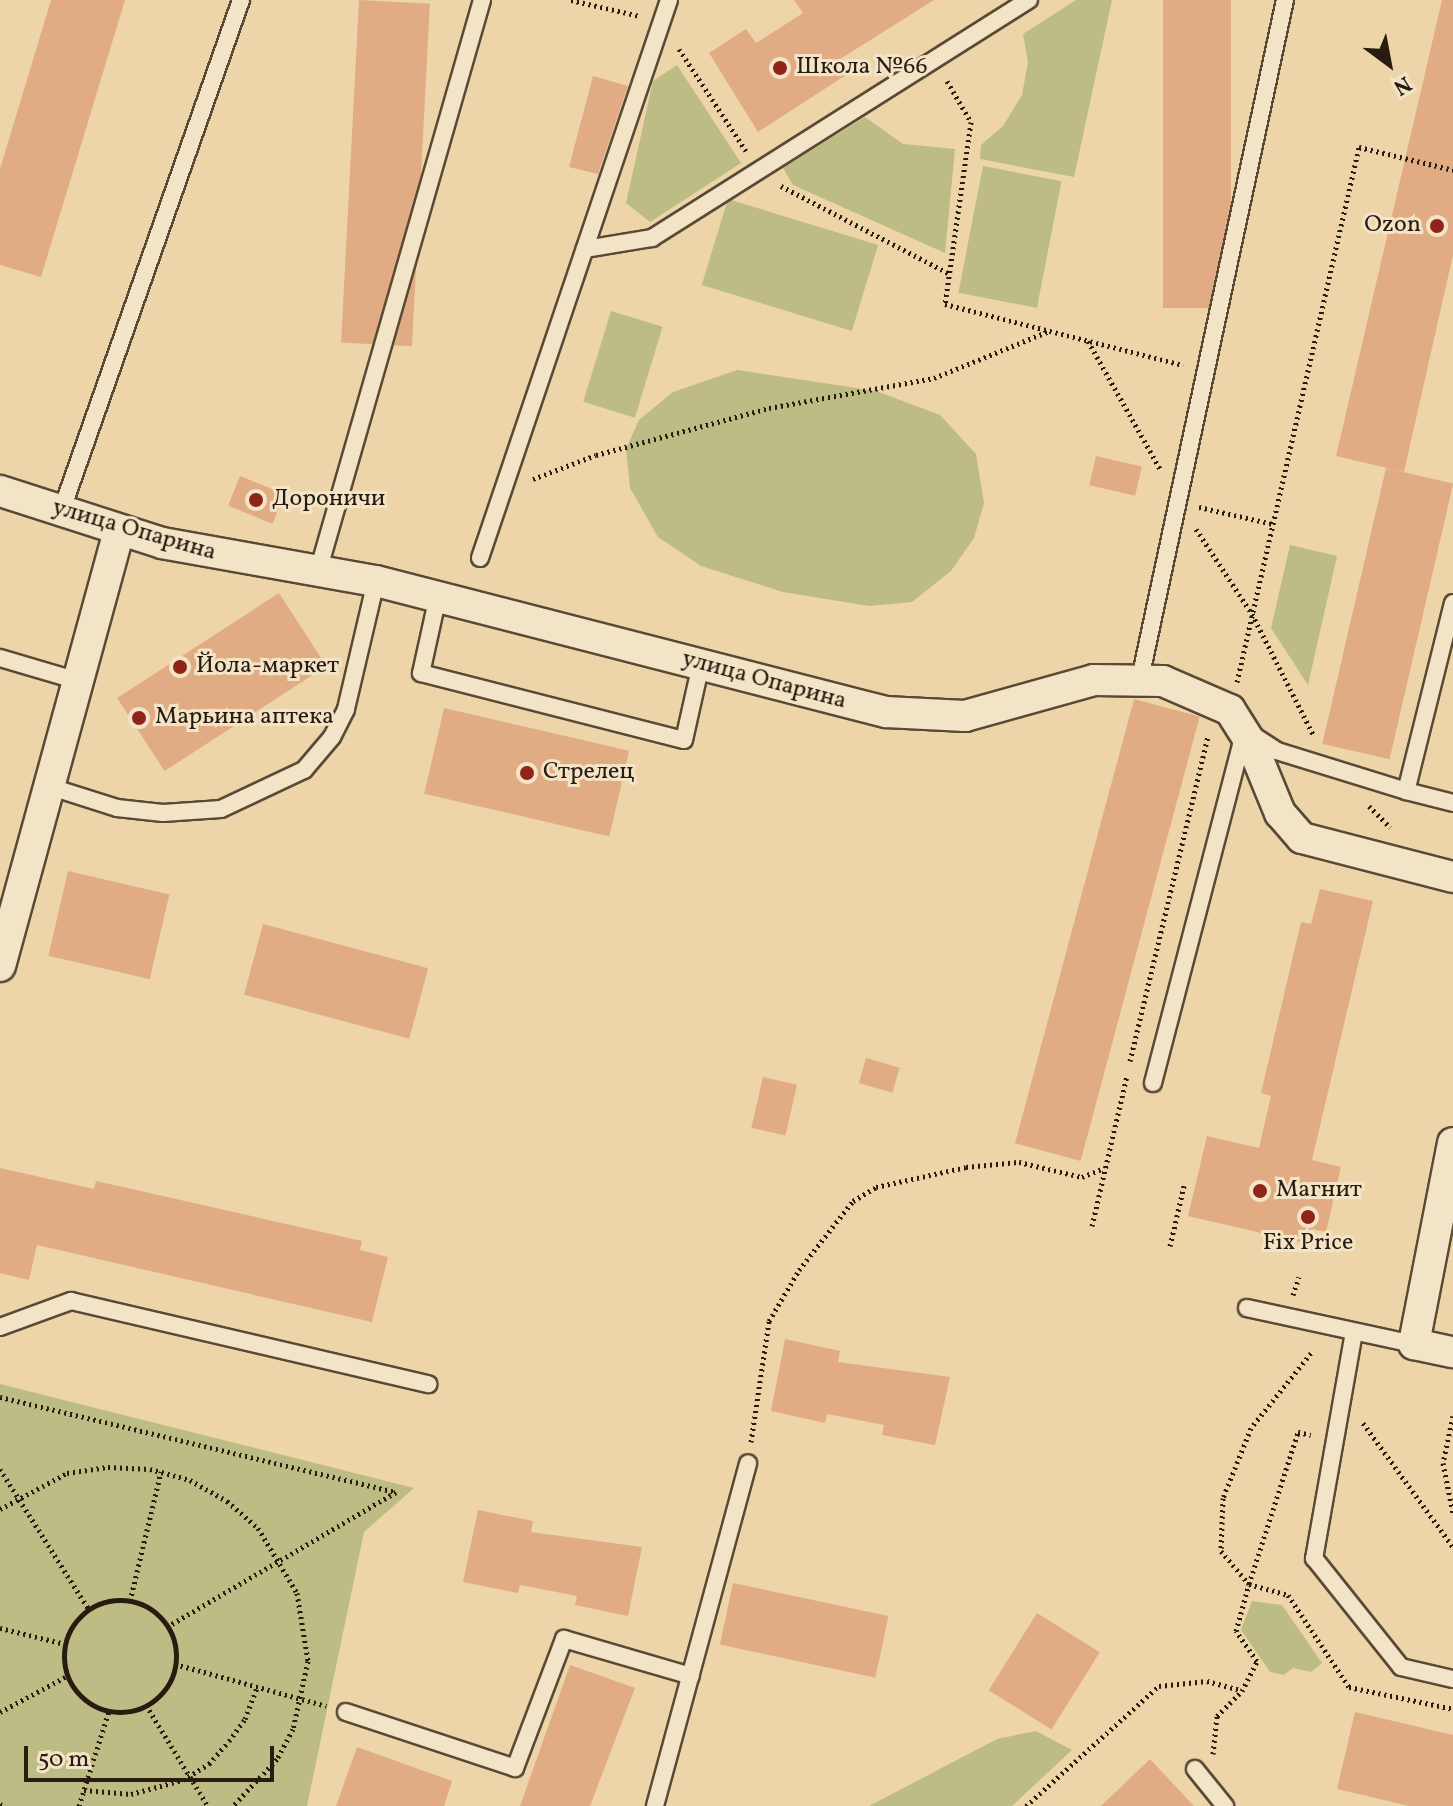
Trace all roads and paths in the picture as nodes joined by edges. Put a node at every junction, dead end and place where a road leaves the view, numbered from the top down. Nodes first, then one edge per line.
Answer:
1 (241, 0) edge
2 (482, 0) edge
3 (571, 0) edge
4 (669, 0) edge
5 (1029, 0) edge
6 (1285, 0) edge
7 (661, 22) junction
8 (935, 59) junction
9 (1453, 170) edge
10 (585, 249) junction
11 (1049, 331) junction
12 (1088, 341) junction
13 (1207, 371) junction
14 (505, 489) junction
15 (0, 491) edge
16 (1179, 502) junction
17 (61, 512) junction
18 (1273, 524) junction
19 (119, 530) junction
20 (480, 558) dead end
21 (319, 568) junction
22 (376, 581) junction
23 (438, 596) junction
24 (1453, 603) edge
25 (1252, 614) junction
26 (0, 658) edge
27 (701, 664) junction
28 (1140, 679) junction
29 (78, 681) junction
30 (1231, 714) junction
31 (1330, 767) junction
32 (51, 787) junction
33 (1406, 791) junction
34 (1453, 803) edge
35 (1394, 831) dead end
36 (1453, 877) edge
37 (0, 966) edge
38 (1153, 1083) dead end
39 (1453, 1143) edge
40 (1104, 1168) junction
41 (1184, 1186) dead end
42 (1092, 1226) dead end
43 (1170, 1246) dead end
44 (1247, 1308) dead end
45 (0, 1327) edge
46 (1354, 1332) junction
47 (1414, 1344) junction
48 (1453, 1352) edge
49 (1311, 1353) dead end
50 (428, 1384) dead end
51 (0, 1397) edge
52 (1453, 1416) edge
53 (1318, 1437) dead end
54 (748, 1463) joint
55 (0, 1469) edge
56 (161, 1472) junction
57 (17, 1497) junction
58 (0, 1509) edge
59 (1453, 1513) edge
60 (281, 1559) junction
61 (1249, 1584) junction
62 (130, 1601) junction
63 (89, 1610) junction
64 (167, 1627) junction
65 (0, 1628) edge
66 (66, 1644) junction
67 (175, 1664) junction
68 (67, 1676) junction
69 (691, 1676) junction
70 (1453, 1679) edge
71 (257, 1687) junction
72 (1242, 1691) junction
73 (302, 1700) junction
74 (146, 1705) junction
75 (1453, 1709) edge
76 (109, 1711) junction
77 (0, 1712) edge
78 (346, 1712) joint
79 (1195, 1769) dead end
80 (189, 1776) junction
81 (1210, 1787) junction
82 (84, 1790) junction
83 (79, 1806) edge
84 (208, 1806) edge
85 (233, 1806) edge
86 (655, 1806) edge
87 (1026, 1806) edge
88 (1225, 1806) edge

1 - 17 lane
2 - 21 lane
3 - 7 path
4 - 7 lane
5 - 8 lane
6 - 13 lane
7 - 10 lane
8 - 10 lane
8 - 11 path
9 - 18 path
10 - 14 lane
11 - 12 path
11 - 14 path
12 - 13 path
12 - 16 path
13 - 16 lane
14 - 20 lane
15 - 17 street, улица Опарина
16 - 18 path
16 - 25 path
16 - 28 lane
17 - 19 street, улица Опарина
18 - 25 path
19 - 21 street, улица Опарина
19 - 29 street
21 - 22 street, улица Опарина
22 - 23 street, улица Опарина
22 - 32 lane
23 - 27 street, улица Опарина
23 - 27 lane
24 - 33 lane
25 - 30 path
25 - 31 path
26 - 29 lane
27 - 28 street, улица Опарина
28 - 30 street, улица Опарина
29 - 32 street
30 - 31 lane
30 - 36 street
30 - 38 lane
30 - 40 path
31 - 33 lane
31 - 35 path
32 - 37 street
33 - 34 lane
39 - 47 street
40 - 42 path
40 - 54 path
41 - 43 path
44 - 46 lane
45 - 50 lane
46 - 47 lane
46 - 70 lane
47 - 48 street
49 - 61 path
51 - 60 path
52 - 59 path
53 - 61 path
54 - 69 lane
55 - 57 path
56 - 57 path
56 - 60 path
56 - 62 path
57 - 58 path
57 - 63 path
60 - 64 path
60 - 73 path
61 - 72 path
61 - 75 path
62 - 63 path
62 - 64 path
63 - 66 path
64 - 67 path
65 - 66 path
66 - 68 path
67 - 71 path
67 - 74 path
68 - 76 path
68 - 77 path
69 - 78 lane
69 - 86 lane
71 - 73 path
71 - 80 path
72 - 81 path
72 - 87 path
73 - 78 path
73 - 85 path
74 - 76 path
74 - 80 path
76 - 82 path
79 - 81 lane
80 - 82 path
80 - 84 path
81 - 88 lane
82 - 83 path

